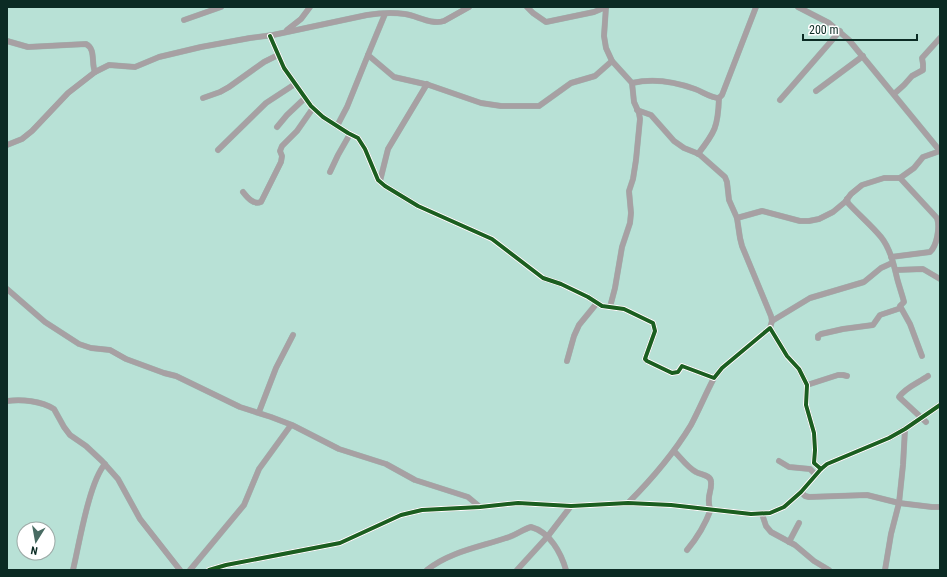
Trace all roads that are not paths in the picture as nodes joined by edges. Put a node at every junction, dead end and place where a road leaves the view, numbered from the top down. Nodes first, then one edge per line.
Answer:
1 (221, 7) edge
2 (310, 7) edge
3 (384, 7) edge
4 (469, 7) edge
5 (527, 7) edge
6 (606, 7) edge
7 (756, 7) edge
8 (798, 7) edge
9 (383, 14) junction
10 (184, 20) dead end
11 (840, 31) junction
12 (285, 32) junction
13 (270, 36) junction
14 (940, 38) edge
15 (7, 41) edge
16 (278, 55) junction
17 (368, 55) junction
18 (863, 56) junction
19 (612, 61) junction
20 (95, 72) junction
21 (632, 83) junction
22 (295, 84) junction
23 (427, 84) junction
24 (816, 90) dead end
25 (894, 94) junction
26 (203, 98) dead end
27 (305, 98) junction
28 (719, 98) junction
29 (780, 100) dead end
30 (314, 108) junction
31 (638, 110) junction
32 (337, 126) junction
33 (277, 127) dead end
34 (350, 134) junction
35 (7, 145) edge
36 (218, 150) dead end
37 (940, 151) edge
38 (698, 154) junction
39 (330, 172) dead end
40 (900, 178) junction
41 (380, 181) junction
42 (243, 192) dead end
43 (847, 199) junction
44 (737, 218) junction
45 (892, 260) junction
46 (896, 270) junction
47 (940, 279) edge
48 (7, 289) edge
49 (597, 303) junction
50 (610, 307) junction
51 (901, 308) junction
52 (772, 321) junction
53 (770, 328) junction
54 (293, 336) dead end
55 (818, 338) dead end
56 (922, 356) dead end
57 (567, 361) dead end
58 (847, 376) dead end
59 (928, 376) dead end
60 (714, 378) junction
61 (807, 385) junction
62 (7, 401) edge
63 (940, 405) edge
64 (259, 412) junction
65 (924, 420) junction
66 (291, 425) junction
67 (905, 430) junction
68 (674, 451) junction
69 (779, 461) dead end
70 (105, 464) junction
71 (821, 469) junction
72 (816, 475) junction
73 (801, 492) junction
74 (628, 503) junction
75 (899, 503) junction
76 (571, 506) junction
77 (480, 507) junction
78 (940, 507) edge
79 (710, 509) junction
80 (762, 514) junction
81 (799, 523) dead end
82 (548, 536) junction
83 (789, 542) junction
84 (687, 550) dead end
85 (73, 570) edge
86 (180, 570) edge
87 (190, 570) edge
88 (210, 570) edge
89 (427, 570) edge
90 (517, 570) edge
91 (566, 570) edge
92 (829, 570) edge
93 (885, 570) edge

1 - 10 street
2 - 12 street
3 - 9 street
4 - 9 street
5 - 6 street
6 - 19 street
7 - 28 street
8 - 11 street
9 - 12 street
9 - 17 street
11 - 18 street
11 - 29 street
12 - 13 street
13 - 16 street
13 - 20 street
14 - 25 street
15 - 20 street
16 - 22 street
16 - 26 street
17 - 23 street
17 - 32 street
18 - 24 street
18 - 25 street
19 - 21 street
19 - 23 street
20 - 35 street
21 - 28 street
21 - 31 street
22 - 27 street
22 - 36 street
23 - 41 street
25 - 37 street
27 - 30 street
27 - 33 street
28 - 38 street
30 - 32 street
30 - 42 street
31 - 38 street
31 - 50 street
32 - 34 street
34 - 39 street
34 - 41 street
37 - 40 street
38 - 44 street
40 - 43 street
40 - 45 street
41 - 49 street
43 - 44 street
43 - 45 street
44 - 52 street
45 - 46 street
45 - 52 street
46 - 47 street
46 - 51 street
48 - 64 street
49 - 50 street
49 - 57 street
50 - 60 street
51 - 55 street
51 - 56 street
52 - 53 street
53 - 60 street
53 - 61 street
54 - 64 street
58 - 61 street
59 - 65 street
60 - 68 street
61 - 71 street
62 - 70 street
63 - 65 street
64 - 66 street
65 - 67 street
66 - 77 street
66 - 87 street
67 - 71 street
67 - 75 street
68 - 74 street
68 - 79 street
69 - 72 street
70 - 85 street
70 - 86 street
71 - 72 street
72 - 73 street
73 - 75 street
73 - 80 street
74 - 76 street
74 - 79 street
75 - 78 street
75 - 93 street
76 - 77 street
76 - 82 street
77 - 88 street
79 - 80 street
79 - 84 street
80 - 83 street
81 - 83 street
82 - 89 street
82 - 90 street
82 - 91 street
83 - 92 street

